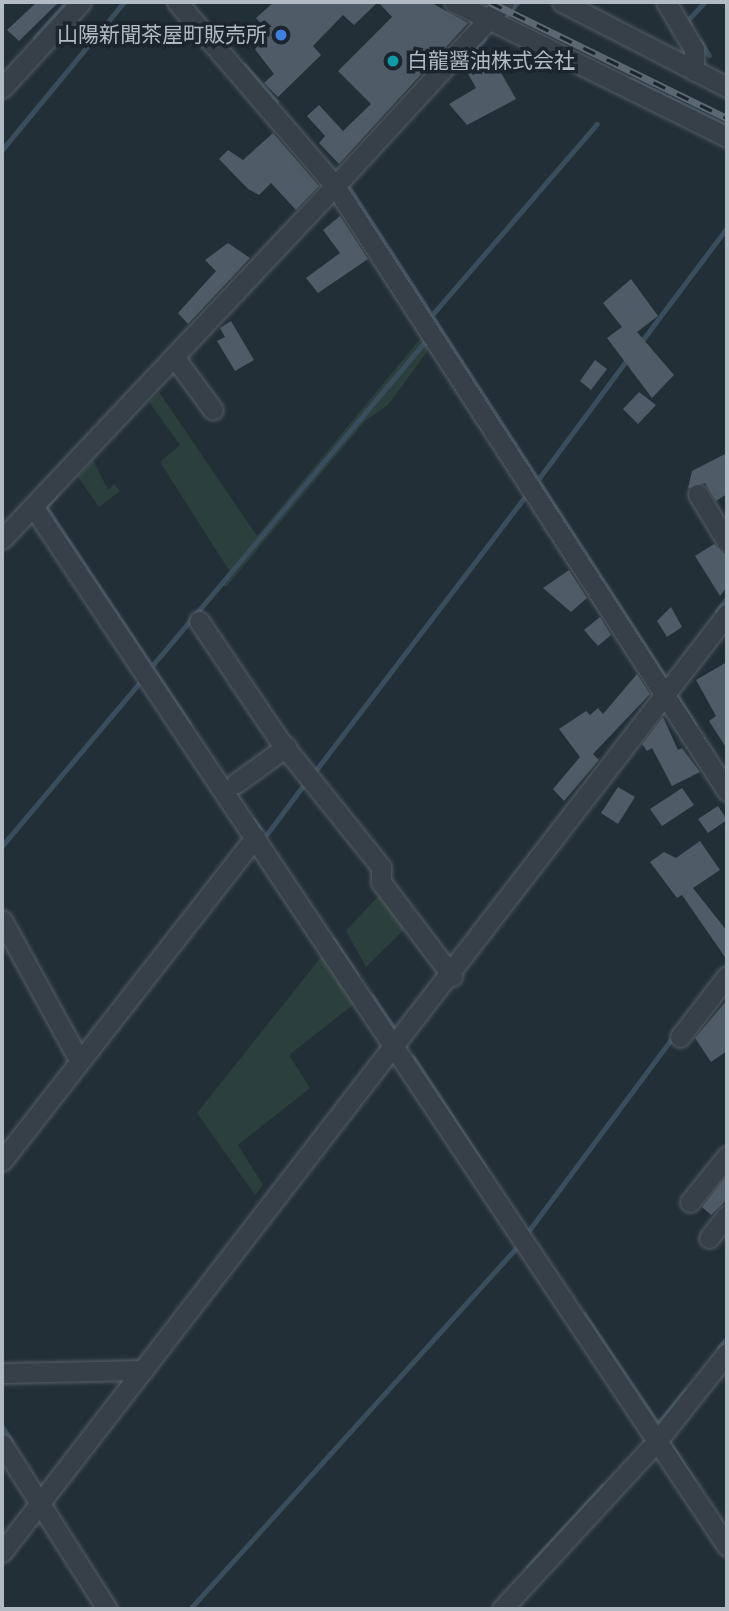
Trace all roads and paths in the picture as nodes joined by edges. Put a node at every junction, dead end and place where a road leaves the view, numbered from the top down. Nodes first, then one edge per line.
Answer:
1 (80, 2) edge
2 (177, 2) edge
3 (454, 2) edge
4 (562, 2) edge
5 (667, 2) edge
6 (496, 12) edge
7 (694, 71) junction
8 (2, 86) edge
9 (727, 87) edge
10 (727, 137) edge
11 (335, 186) junction
12 (179, 361) junction
13 (213, 410) dead end
14 (698, 494) dead end
15 (34, 508) junction
16 (8, 525) edge
17 (727, 542) edge
18 (727, 614) edge
19 (199, 621) dead end
20 (666, 696) junction
21 (286, 747) junction
22 (236, 783) dead end
23 (727, 791) edge
24 (255, 837) junction
25 (2, 920) edge
26 (447, 972) junction
27 (727, 976) edge
28 (680, 1037) dead end
29 (397, 1047) junction
30 (79, 1060) junction
31 (727, 1156) edge
32 (2, 1161) edge
33 (690, 1202) dead end
34 (727, 1215) edge
35 (709, 1238) dead end
36 (727, 1353) edge
37 (143, 1370) junction
38 (2, 1373) edge
39 (657, 1441) junction
40 (2, 1444) edge
41 (39, 1504) junction
42 (727, 1546) edge
43 (2, 1552) edge
44 (107, 1609) edge
45 (502, 1609) edge

1 - 8 street
2 - 11 street
3 - 6 street
4 - 7 street
5 - 7 street
6 - 10 street
6 - 11 street
7 - 9 street
11 - 12 street
11 - 20 street
12 - 13 street
12 - 15 street
14 - 17 street
15 - 16 street
15 - 24 street
18 - 20 street
19 - 21 street
20 - 23 street
20 - 26 street
21 - 22 street
21 - 26 street
24 - 29 street
24 - 30 street
25 - 30 street
26 - 29 street
27 - 28 street
29 - 37 street
29 - 39 street
30 - 32 street
31 - 33 street
34 - 35 street
36 - 39 street
37 - 38 street
37 - 41 street
39 - 42 street
39 - 45 street
40 - 41 street
41 - 43 street
41 - 44 street

